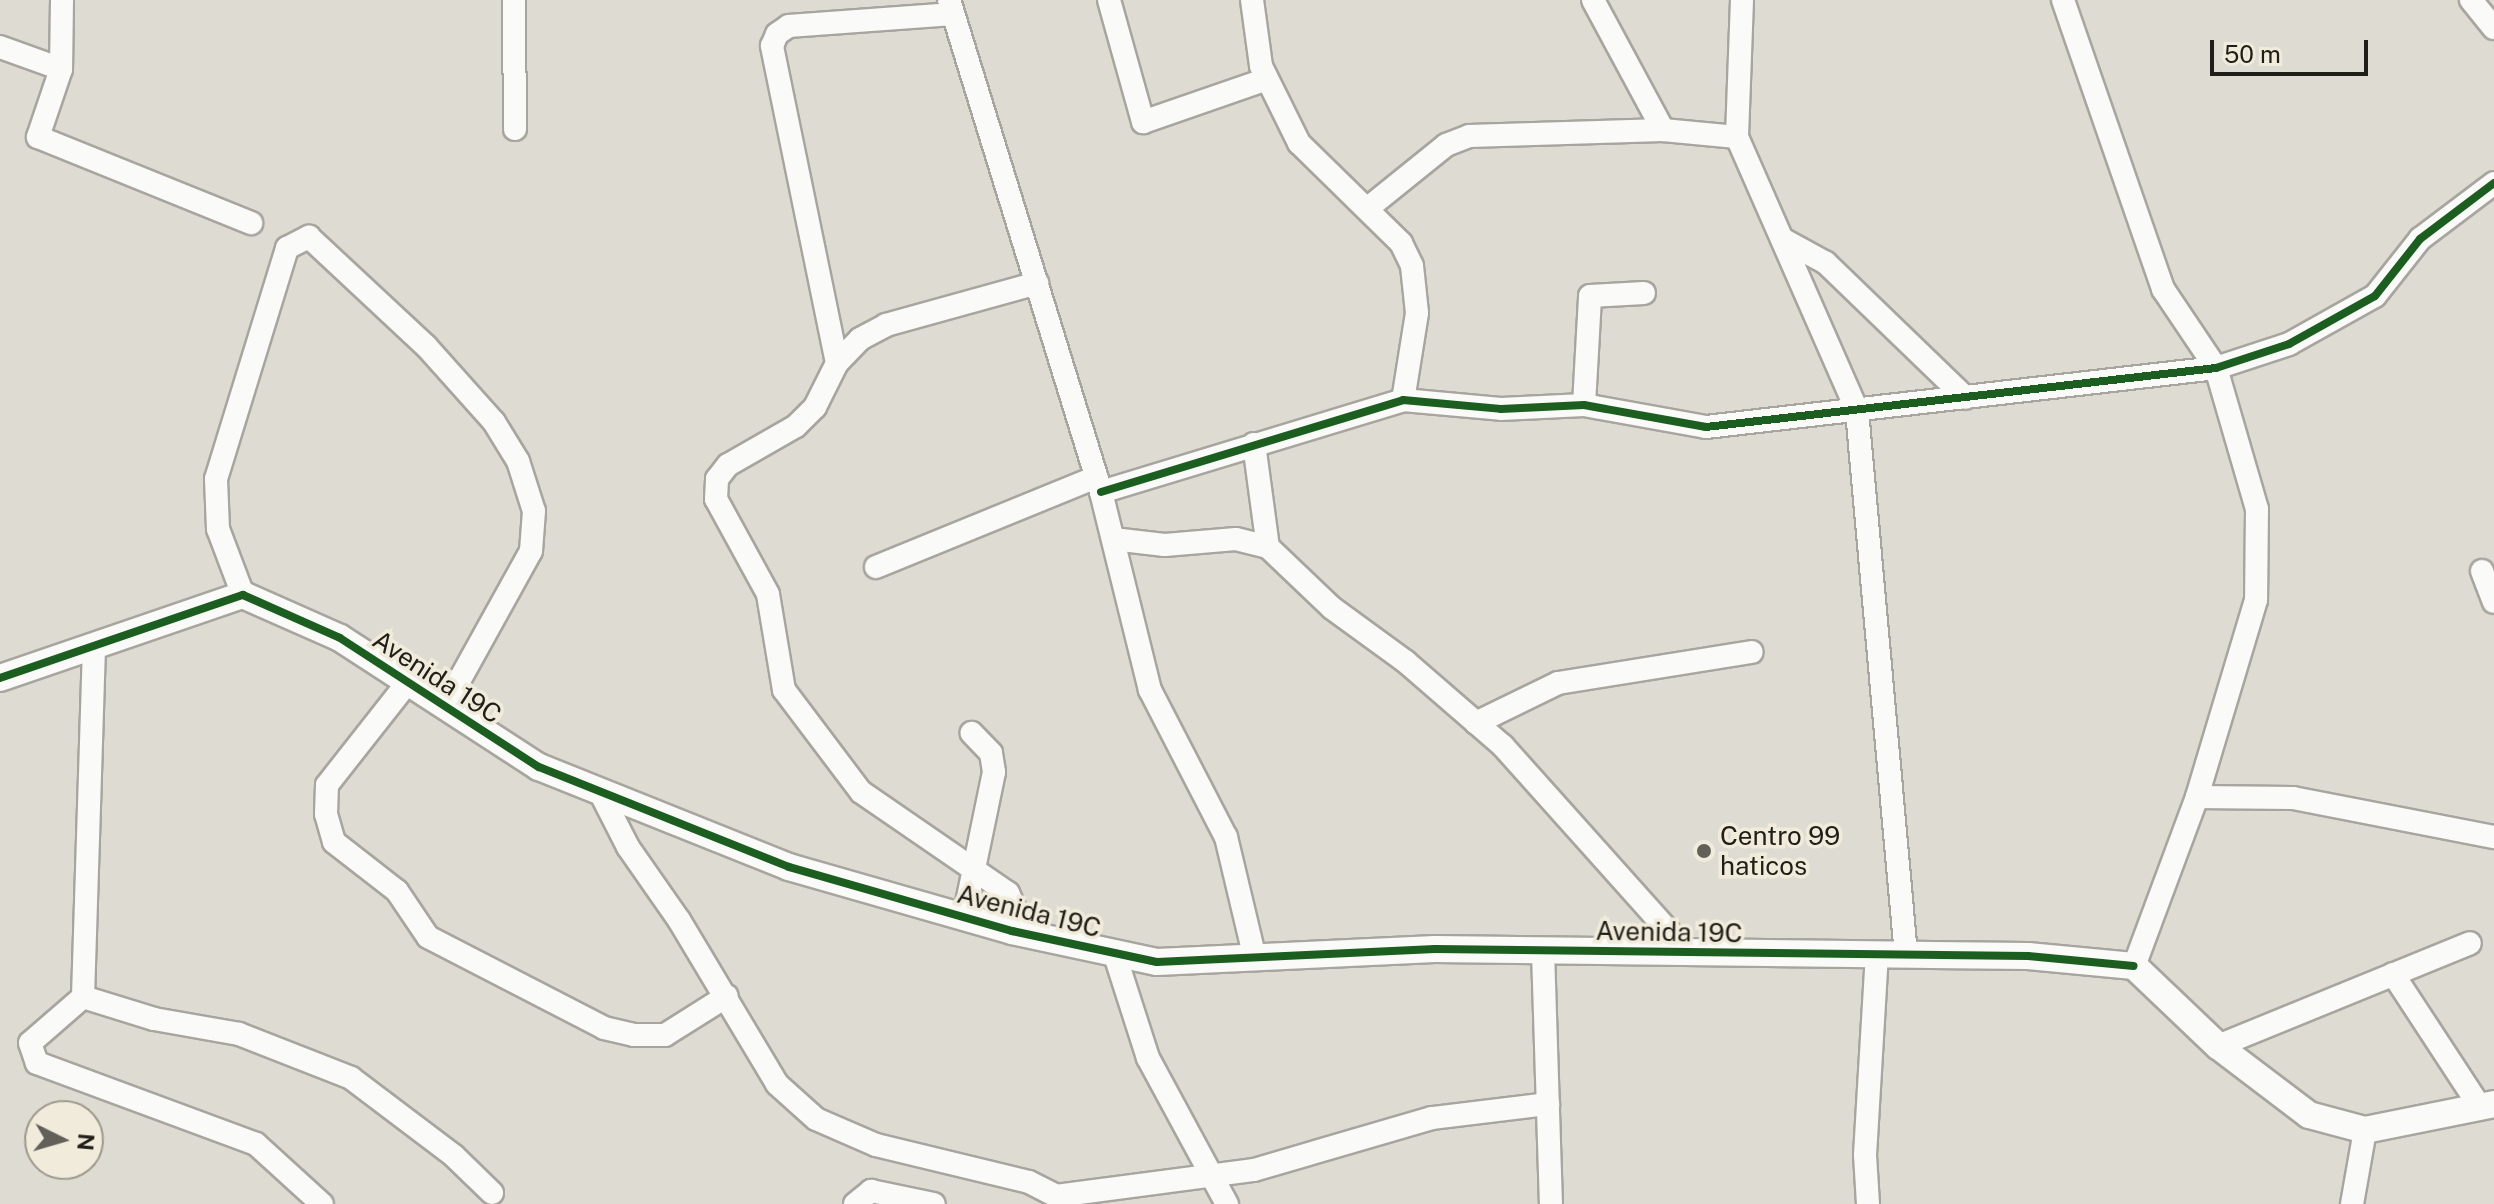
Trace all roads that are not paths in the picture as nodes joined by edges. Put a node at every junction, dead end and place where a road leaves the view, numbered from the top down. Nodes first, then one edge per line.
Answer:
1 (62, 0) edge
2 (514, 0) edge
3 (1109, 0) edge
4 (1252, 0) edge
5 (1593, 0) edge
6 (1742, 0) edge
7 (2063, 0) edge
8 (2471, 0) edge
9 (951, 7) edge
10 (2494, 28) edge
11 (0, 47) edge
12 (61, 69) junction
13 (1267, 79) junction
14 (515, 129) dead end
15 (1663, 130) junction
16 (1737, 137) junction
17 (2494, 183) edge
18 (1368, 208) junction
19 (251, 223) dead end
20 (1782, 239) junction
21 (1037, 283) junction
22 (1644, 293) dead end
23 (837, 363) junction
24 (2216, 368) junction
25 (1966, 398) junction
26 (1403, 400) junction
27 (1584, 405) junction
28 (1857, 411) junction
29 (1254, 444) junction
30 (1099, 484) junction
31 (1113, 539) junction
32 (1268, 547) junction
33 (876, 567) dead end
34 (2482, 571) dead end
35 (243, 595) junction
36 (2494, 602) edge
37 (94, 647) junction
38 (1752, 652) dead end
39 (0, 678) edge
40 (408, 682) junction
41 (445, 706) junction
42 (1476, 723) junction
43 (972, 733) dead end
44 (599, 790) junction
45 (2197, 797) junction
46 (2494, 837) edge
47 (970, 867) junction
48 (964, 917) junction
49 (1026, 934) junction
50 (2470, 943) dead end
51 (1543, 951) junction
52 (1114, 952) junction
53 (1687, 952) junction
54 (1877, 955) junction
55 (1906, 955) junction
56 (1255, 959) junction
57 (2134, 966) junction
58 (2393, 974) junction
59 (727, 996) junction
60 (83, 997) junction
61 (2218, 1046) junction
62 (1548, 1104) junction
63 (2487, 1106) edge
64 (2365, 1130) junction
65 (1215, 1174) junction
66 (492, 1193) dead end
67 (1051, 1200) edge
68 (322, 1204) edge
69 (855, 1204) edge
70 (934, 1204) edge
71 (1227, 1204) edge
72 (1551, 1204) edge
73 (1868, 1204) edge
74 (2352, 1204) edge

1 - 12 street
2 - 14 street
3 - 13 street
4 - 13 street
5 - 15 street
6 - 16 street
7 - 24 street
8 - 10 street
9 - 21 street
9 - 23 street
11 - 12 street
12 - 19 street
13 - 18 street
15 - 16 street
15 - 18 street
16 - 20 street
17 - 24 street
18 - 26 street
20 - 25 street
20 - 28 street
21 - 23 street
21 - 30 street
22 - 27 street
23 - 47 street
24 - 25 street
24 - 45 street
25 - 28 street
26 - 27 street
26 - 29 street
27 - 28 street
28 - 55 street
29 - 30 street
29 - 32 street
30 - 31 street
30 - 33 street
31 - 32 street
31 - 56 street
32 - 42 street
34 - 36 street
35 - 37 street
35 - 40 street, Avenida 19C
35 - 41 street
37 - 39 street
37 - 60 street
38 - 42 street
40 - 41 street, Avenida 19C
40 - 59 street
41 - 44 street, Avenida 19C
42 - 53 street
43 - 47 street
44 - 48 street, Avenida 19C
44 - 59 street
45 - 46 street
45 - 57 street
47 - 48 street
47 - 49 street
48 - 49 street, Avenida 19C
49 - 52 street, Avenida 19C
50 - 58 street
51 - 53 street, Avenida 19C
51 - 56 street, Avenida 19C
51 - 62 street
52 - 56 street, Avenida 19C
52 - 65 street
53 - 54 street, Avenida 19C
54 - 55 street, Avenida 19C
54 - 73 street
55 - 57 street, Avenida 19C
57 - 61 street
58 - 61 street
58 - 63 street
59 - 67 street
60 - 66 street
60 - 68 street
61 - 64 street
62 - 65 street
62 - 72 street
63 - 64 street
64 - 74 street
65 - 67 street
65 - 71 street
69 - 70 street

